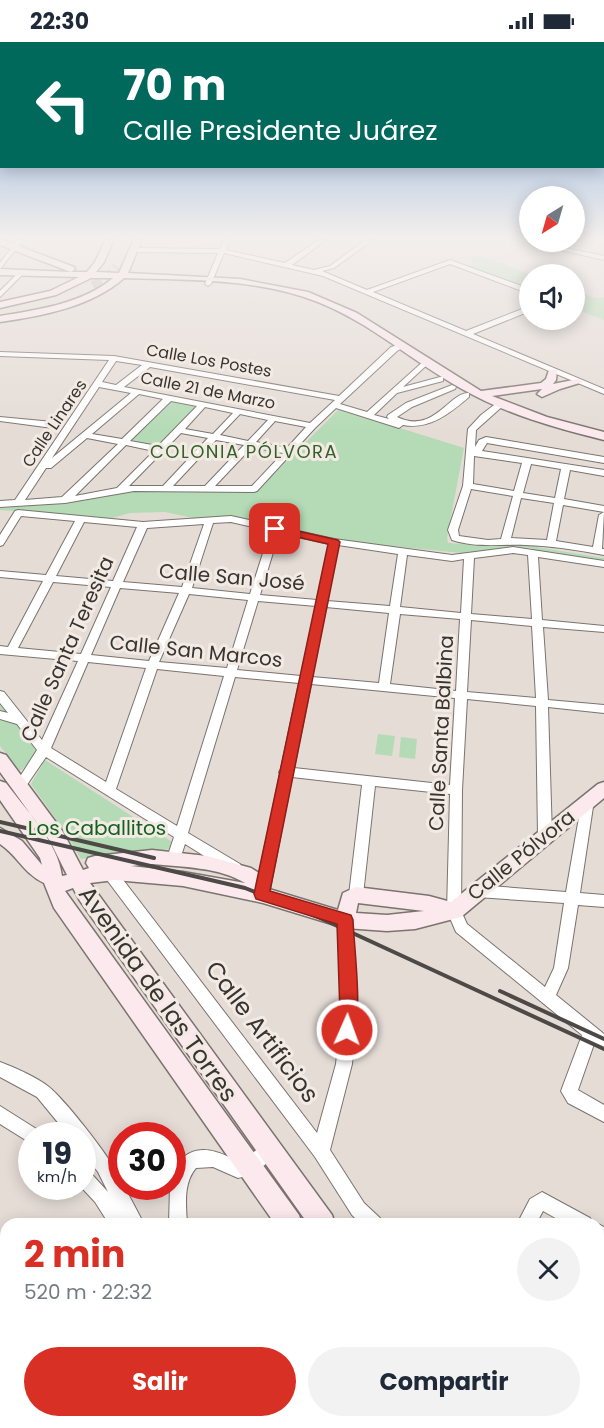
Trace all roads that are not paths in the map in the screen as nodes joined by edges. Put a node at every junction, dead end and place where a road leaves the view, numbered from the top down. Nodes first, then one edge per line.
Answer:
1 (19, 304) edge
2 (49, 304) edge
3 (66, 304) edge
4 (320, 304) edge
5 (395, 304) edge
6 (0, 310) edge
7 (519, 312) edge
8 (0, 319) edge
9 (466, 334) junction
10 (398, 347) junction
11 (0, 354) edge
12 (114, 358) junction
13 (149, 364) junction
14 (424, 364) junction
15 (553, 372) junction
16 (440, 379) junction
17 (578, 382) junction
18 (98, 384) junction
19 (117, 388) junction
20 (462, 390) junction
21 (137, 392) junction
22 (393, 392) junction
23 (604, 392) edge
24 (480, 394) junction
25 (169, 398) junction
26 (337, 402) junction
27 (203, 405) junction
28 (498, 406) junction
29 (524, 407) junction
30 (238, 412) junction
31 (368, 416) junction
32 (0, 419) edge
33 (273, 419) junction
34 (53, 425) dead end
35 (312, 426) junction
36 (410, 429) dead end
37 (179, 430) junction
38 (86, 435) junction
39 (604, 436) edge
40 (215, 437) junction
41 (125, 442) junction
42 (604, 442) edge
43 (251, 443) junction
44 (159, 449) junction
45 (288, 450) junction
46 (473, 453) junction
47 (604, 460) edge
48 (527, 461) junction
49 (566, 467) junction
50 (39, 473) junction
51 (604, 473) edge
52 (468, 486) junction
53 (166, 488) junction
54 (208, 488) junction
55 (122, 489) junction
56 (518, 495) junction
57 (65, 500) junction
58 (561, 501) junction
59 (0, 504) edge
60 (18, 508) junction
61 (604, 509) edge
62 (604, 514) edge
63 (81, 519) junction
64 (210, 519) junction
65 (143, 525) junction
66 (275, 529) junction
67 (505, 541) junction
68 (334, 542) junction
69 (0, 543) edge
70 (551, 543) junction
71 (403, 551) junction
72 (600, 551) edge
73 (533, 552) junction
74 (469, 557) junction
75 (604, 564) edge
76 (0, 574) edge
77 (49, 578) junction
78 (117, 584) junction
79 (186, 590) junction
80 (254, 597) junction
81 (323, 603) junction
82 (394, 609) junction
83 (465, 616) junction
84 (537, 623) junction
85 (604, 629) edge
86 (5, 651) edge
87 (83, 658) junction
88 (153, 664) junction
89 (230, 672) junction
90 (307, 680) junction
91 (384, 687) junction
92 (0, 695) edge
93 (462, 695) junction
94 (542, 703) junction
95 (604, 709) edge
96 (0, 715) edge
97 (22, 721) junction
98 (44, 750) junction
99 (0, 759) edge
100 (285, 772) junction
101 (369, 782) junction
102 (10, 786) edge
103 (604, 788) edge
104 (110, 789) junction
105 (456, 790) junction
106 (588, 800) junction
107 (0, 835) edge
108 (545, 836) junction
109 (182, 837) junction
110 (174, 858) junction
111 (105, 867) junction
112 (76, 873) junction
113 (244, 873) junction
114 (53, 883) junction
115 (476, 891) junction
116 (262, 894) junction
117 (356, 895) junction
118 (574, 898) junction
119 (604, 901) edge
120 (454, 911) junction
121 (345, 920) junction
122 (548, 996) junction
123 (597, 1038) edge
124 (0, 1069) edge
125 (0, 1114) edge
126 (604, 1114) edge
127 (68, 1122) edge
128 (18, 1126) edge
129 (268, 1151) junction
130 (321, 1151) junction
131 (96, 1156) edge
132 (248, 1166) junction
133 (96, 1192) edge
134 (115, 1218) edge
135 (132, 1218) edge
136 (178, 1218) edge
137 (286, 1218) edge
138 (318, 1218) edge
139 (368, 1218) edge
140 (529, 1218) edge
141 (573, 1218) edge

1 - 6 street
2 - 6 street
3 - 8 street
4 - 10 street
5 - 9 street
7 - 9 street
9 - 15 street
10 - 14 street
10 - 26 street
11 - 12 street, Calle Los Postes
12 - 13 street, Calle Los Postes
12 - 18 street, Calle Linares
13 - 19 street
13 - 26 street, Calle Los Postes
14 - 16 street
14 - 20 street
14 - 22 street
15 - 17 street
15 - 24 street
16 - 20 street
16 - 22 street
17 - 23 street
17 - 29 street
18 - 19 street, Calle 21 de Marzo
18 - 50 street, Calle Linares
19 - 21 street, Calle 21 de Marzo
20 - 20 street
20 - 24 street
20 - 28 street
21 - 25 street, Calle 21 de Marzo
21 - 38 street
22 - 31 street
24 - 28 street
25 - 27 street, Calle 21 de Marzo
25 - 41 street
26 - 31 street, Calle Los Postes
26 - 35 street
27 - 30 street, Calle 21 de Marzo
27 - 37 street
28 - 29 street
28 - 46 street
29 - 39 street
29 - 42 street
30 - 33 street, Calle 21 de Marzo
30 - 40 street
31 - 36 street, Calle Los Postes
32 - 34 street
33 - 35 street, Calle 21 de Marzo
33 - 43 street
35 - 45 street
37 - 40 street
37 - 44 street
38 - 41 street
38 - 50 street
40 - 43 street
40 - 53 street
41 - 44 street
41 - 57 street
43 - 45 street
43 - 54 street
44 - 55 street
45 - 54 street
46 - 47 street
46 - 48 street
46 - 52 street
48 - 49 street
48 - 56 street
49 - 51 street
49 - 58 street
50 - 60 street, Calle Linares
52 - 56 street
52 - 67 street
53 - 54 street
53 - 55 street
55 - 57 street
56 - 58 street
56 - 67 street
57 - 60 street
58 - 61 street
58 - 70 street
59 - 60 street
60 - 63 street
60 - 69 street, Calle Linares
62 - 72 street
63 - 65 street
63 - 77 street
64 - 65 street
64 - 66 street
64 - 79 street
65 - 78 street, Calle Santa Teresita
66 - 68 street
66 - 80 street
67 - 70 street
68 - 71 street
68 - 81 street
70 - 72 street
71 - 74 street
71 - 82 street
73 - 74 street
73 - 75 street
73 - 84 street
74 - 83 street, Calle Santa Balbina
76 - 77 street, Calle San José
77 - 78 street, Calle San José
77 - 86 street
78 - 79 street, Calle San José
78 - 87 street, Calle Santa Teresita
79 - 80 street, Calle San José
79 - 88 street
80 - 81 street, Calle San José
80 - 89 street
81 - 82 street, Calle San José
81 - 90 street
82 - 83 street, Calle San José
82 - 91 street
83 - 84 street, Calle San José
83 - 93 street, Calle Santa Balbina
84 - 85 street, Calle San José
84 - 94 street
86 - 87 street, Calle San Marcos
87 - 88 street, Calle San Marcos
87 - 98 street, Calle Santa Teresita
88 - 89 street, Calle San Marcos
88 - 104 street
89 - 90 street, Calle San Marcos
89 - 109 street
90 - 91 street, Calle San Marcos
90 - 100 street
91 - 93 street, Calle San Marcos
92 - 97 street
93 - 94 street, Calle San Marcos
93 - 105 street, Calle Santa Balbina
94 - 95 street, Calle San Marcos
94 - 108 street
96 - 97 street
97 - 98 street
98 - 102 street, Calle Santa Teresita
98 - 104 street
99 - 102 street, Avenida de las Torres
100 - 101 street
100 - 116 street
101 - 105 street
101 - 117 street
102 - 112 street, Avenida de las Torres
102 - 114 street, Avenida de las Torres
103 - 106 street, Calle Pólvora
104 - 109 street
105 - 120 street, Calle Santa Balbina
106 - 108 street, Calle Pólvora
106 - 118 street
107 - 114 street
108 - 115 street, Calle Pólvora
109 - 110 street
109 - 113 street
110 - 111 street
110 - 113 street
111 - 112 street
111 - 116 street
111 - 130 street, Calle Artificios
112 - 114 street
112 - 129 street, Avenida de las Torres
113 - 116 street
114 - 132 street, Avenida de las Torres
115 - 118 street
115 - 120 street, Calle Pólvora
116 - 121 street
117 - 120 street, Calle Pólvora
117 - 121 street
118 - 119 street
118 - 122 street
120 - 121 street
120 - 122 street
121 - 130 street
122 - 123 street
123 - 126 street
124 - 127 street
125 - 128 street
129 - 132 street
129 - 138 street, Avenida de las Torres
130 - 139 street, Calle Artificios
131 - 135 street
132 - 136 street
132 - 137 street, Avenida de las Torres
133 - 134 street
140 - 141 street

